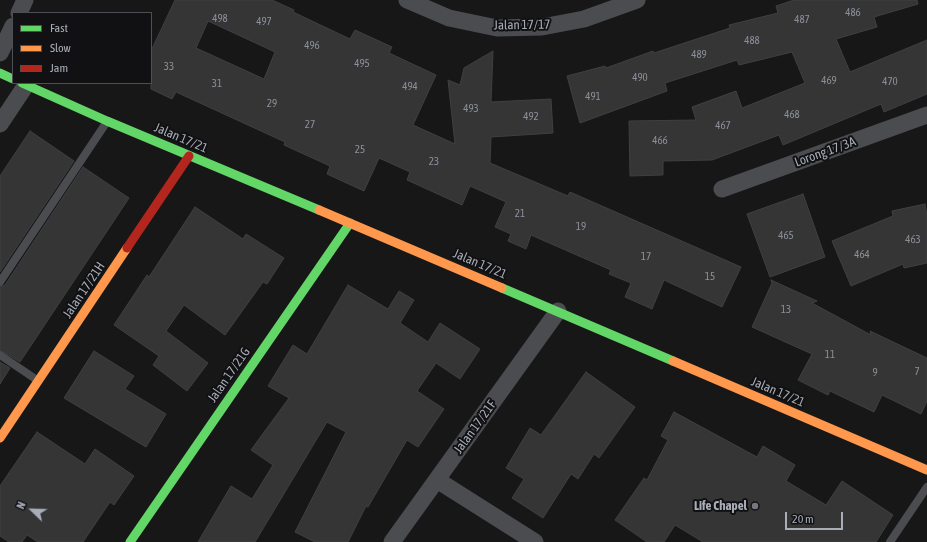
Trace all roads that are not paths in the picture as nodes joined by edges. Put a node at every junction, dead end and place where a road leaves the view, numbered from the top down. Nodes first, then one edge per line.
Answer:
1 (25, 0) edge
2 (407, 0) edge
3 (637, 0) edge
4 (19, 12) edge
5 (12, 28) edge
6 (0, 53) edge
7 (0, 73) edge
8 (12, 78) edge
9 (19, 84) edge
10 (24, 84) edge
11 (927, 115) edge
12 (107, 121) junction
13 (0, 124) edge
14 (189, 156) junction
15 (722, 190) dead end
16 (350, 222) junction
17 (0, 282) edge
18 (558, 311) junction
19 (0, 355) edge
20 (39, 381) junction
21 (0, 438) edge
22 (927, 470) edge
23 (437, 480) junction
24 (927, 487) edge
25 (130, 542) edge
26 (392, 542) edge
27 (536, 542) edge
28 (890, 542) edge

1 - 4 street
2 - 3 street, Jalan 17/17
5 - 6 street
7 - 8 street, Jalan 17/21
9 - 13 street
10 - 12 street, Jalan 17/21
11 - 15 street, Lorong 17/3A
12 - 14 street, Jalan 17/21
12 - 17 lane
14 - 16 street, Jalan 17/21
14 - 20 street, Jalan 17/21H
16 - 18 street, Jalan 17/21
16 - 25 street, Jalan 17/21G
18 - 22 street, Jalan 17/21
18 - 23 street, Jalan 17/21F
19 - 20 lane
20 - 21 street, Jalan 17/21H
23 - 26 street, Jalan 17/21F
23 - 27 street
24 - 28 lane

